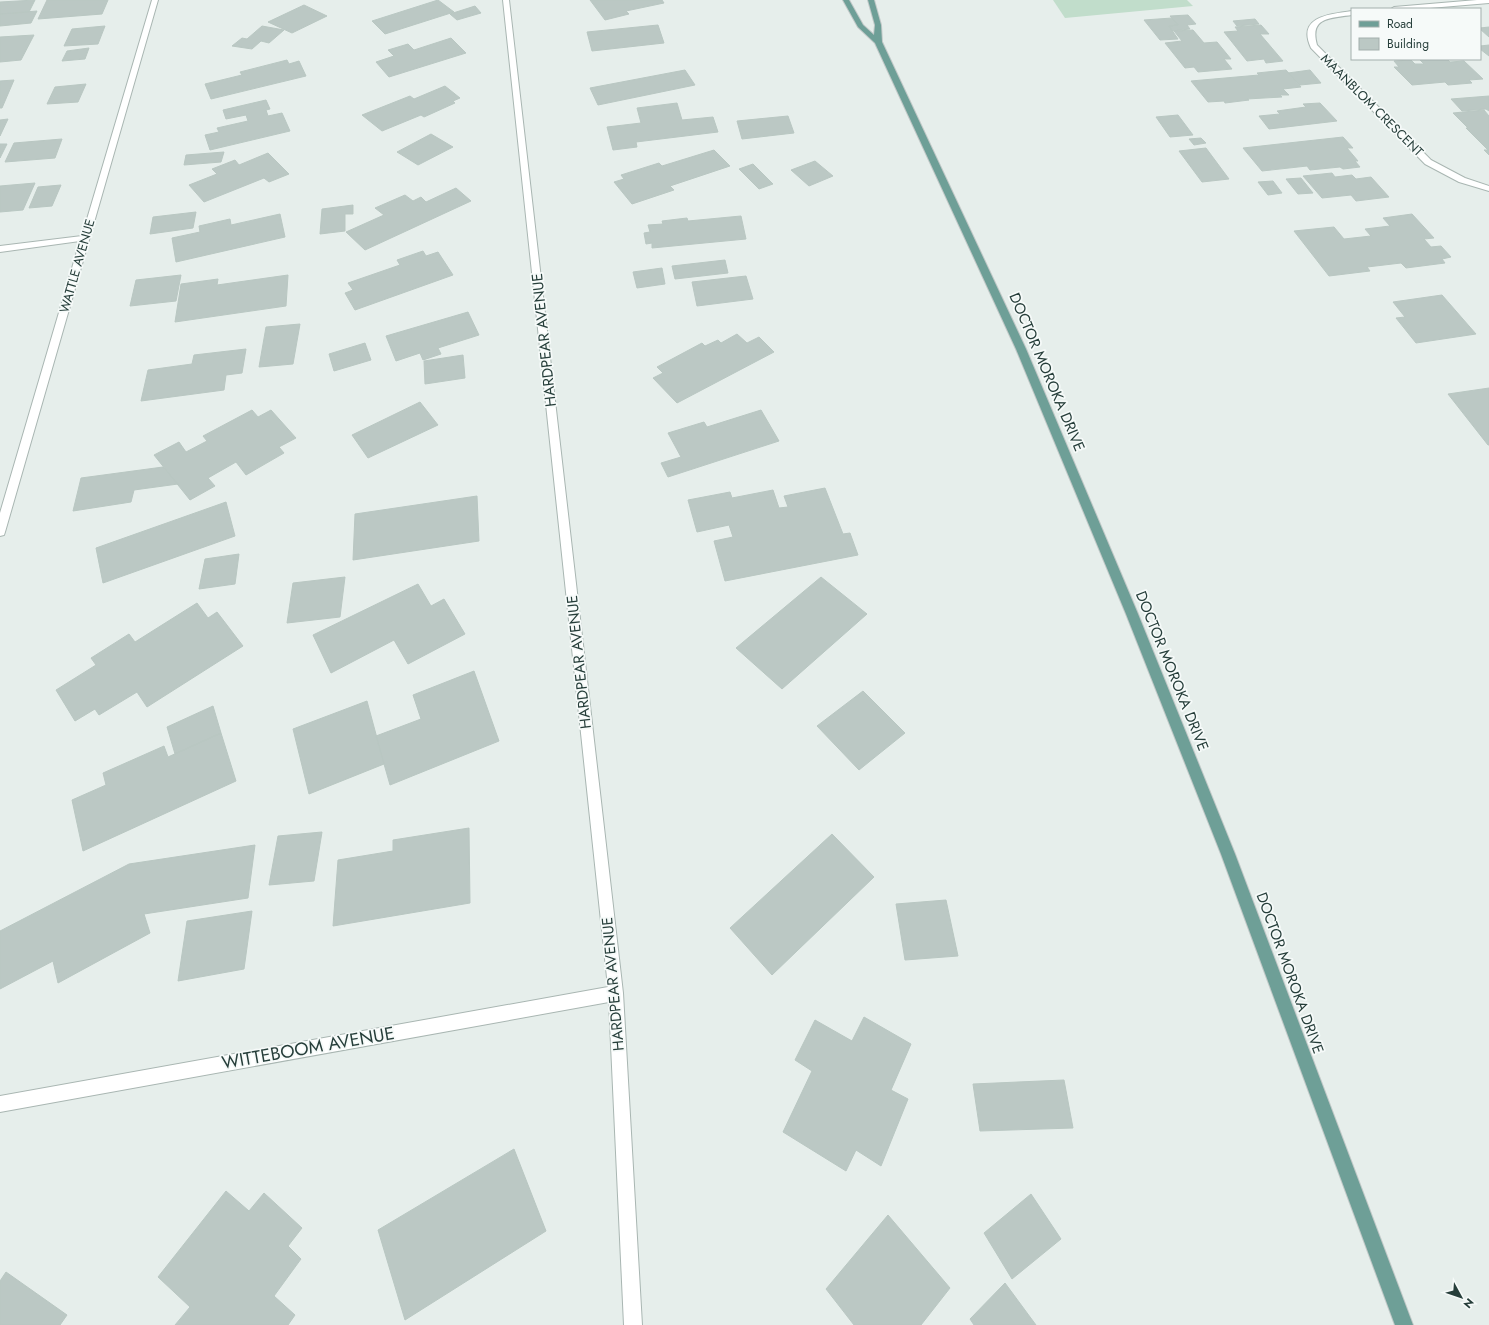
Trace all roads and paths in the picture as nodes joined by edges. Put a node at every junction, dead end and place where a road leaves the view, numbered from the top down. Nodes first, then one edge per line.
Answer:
1 (155, 0) edge
2 (506, 0) edge
3 (846, 0) edge
4 (871, 0) edge
5 (1489, 0) edge
6 (1405, 8) edge
7 (1351, 13) edge
8 (878, 42) junction
9 (1489, 189) edge
10 (85, 238) junction
11 (0, 249) edge
12 (0, 532) edge
13 (616, 993) junction
14 (0, 1104) edge
15 (632, 1325) edge
16 (1404, 1325) edge

1 - 10 street, WATTLE AVENUE
2 - 13 street, HARDPEAR AVENUE
3 - 8 main road, DOCTOR MOROKA DRIVE
4 - 8 main road, DOCTOR MOROKA DRIVE
5 - 6 street
7 - 9 street, MAANBLOM CRESCENT
8 - 16 main road, DOCTOR MOROKA DRIVE
10 - 11 street
10 - 12 street, WATTLE AVENUE
13 - 14 street, WITTEBOOM AVENUE
13 - 15 street, HARDPEAR AVENUE

